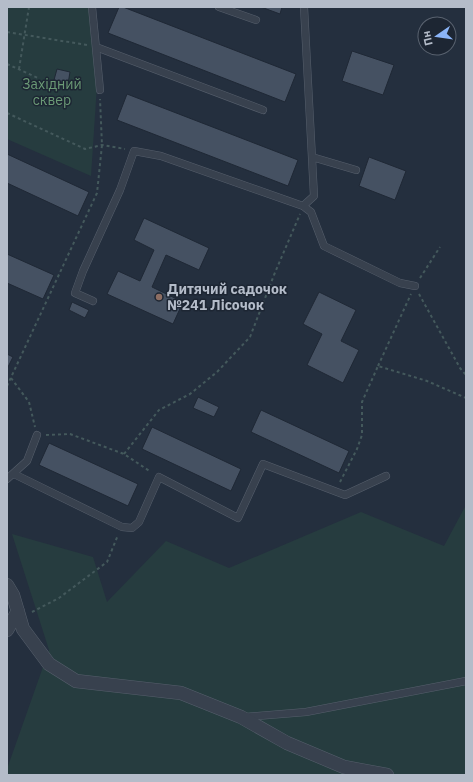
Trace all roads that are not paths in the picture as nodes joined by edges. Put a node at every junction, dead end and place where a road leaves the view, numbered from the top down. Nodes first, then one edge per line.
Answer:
1 (92, 7) edge
2 (219, 7) edge
3 (304, 7) edge
4 (256, 20) dead end
5 (96, 47) junction
6 (100, 90) road end
7 (263, 110) dead end
8 (312, 156) junction
9 (356, 170) dead end
10 (303, 206) junction
11 (415, 286) road end
12 (93, 301) dead end
13 (37, 435) road end
14 (14, 474) junction
15 (386, 476) dead end
16 (7, 479) edge
17 (7, 585) edge
18 (19, 615) junction
19 (7, 630) edge
20 (466, 681) edge
21 (241, 717) junction
22 (387, 775) edge

1 - 5 lane
2 - 4 lane
3 - 8 lane
5 - 6 lane
5 - 7 lane
8 - 9 lane
8 - 10 lane
10 - 11 lane
10 - 12 lane
13 - 14 lane
14 - 15 lane
14 - 16 lane
17 - 18 street
18 - 19 street
18 - 21 street
20 - 21 lane
21 - 22 street

